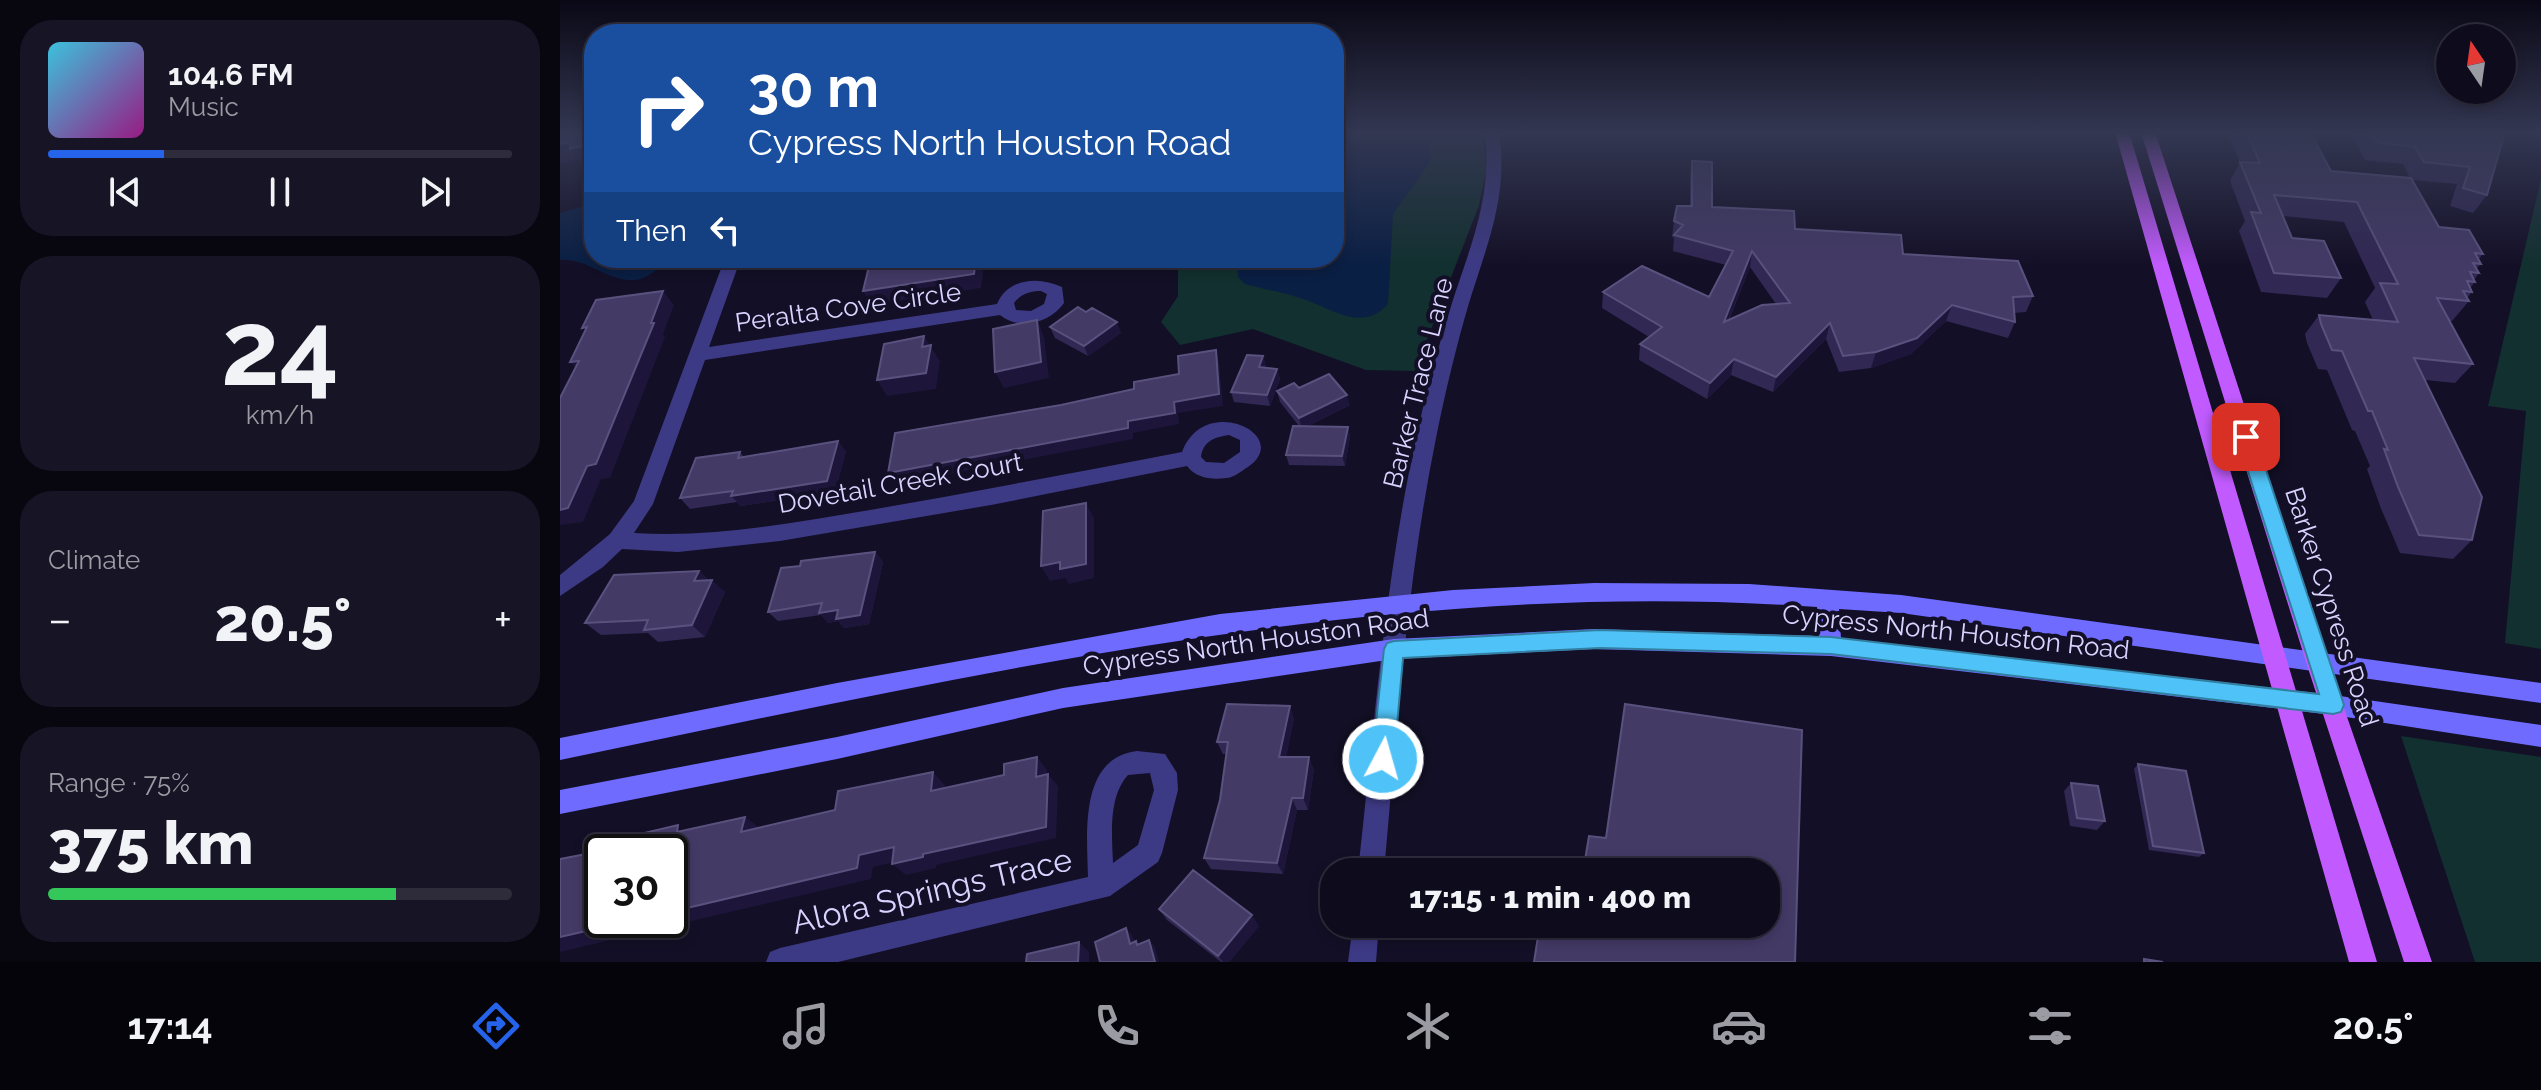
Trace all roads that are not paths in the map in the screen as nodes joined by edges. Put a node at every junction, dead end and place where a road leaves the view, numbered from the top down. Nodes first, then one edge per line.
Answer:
1 (1497, 177) edge
2 (2135, 177) edge
3 (2162, 177) edge
4 (729, 268) edge
5 (1004, 309) dead end
6 (2181, 335) junction
7 (2214, 338) junction
8 (698, 355) junction
9 (1191, 458) dead end
10 (617, 540) junction
11 (560, 587) edge
12 (1827, 597) junction
13 (1398, 605) junction
14 (1831, 646) junction
15 (1394, 649) junction
16 (2274, 657) junction
17 (2317, 662) junction
18 (2541, 693) edge
19 (2286, 699) junction
20 (2333, 705) junction
21 (2541, 736) edge
22 (560, 749) edge
23 (560, 802) edge
24 (1372, 858) edge
25 (1101, 887) junction
26 (1365, 938) edge
27 (780, 962) edge
28 (1362, 962) edge
29 (2363, 962) edge
30 (2418, 962) edge

1 - 13 street, Barker Trace Lane
2 - 6 main road
3 - 7 main road, Barker Cypress Road
4 - 8 street
5 - 8 street, Peralta Cove Circle
6 - 7 main road
6 - 16 main road
7 - 17 main road, Barker Cypress Road
8 - 10 street
9 - 10 street, Dovetail Creek Court
10 - 11 street
12 - 13 main road, Cypress North Houston Road
12 - 14 main road
12 - 16 main road, Cypress North Houston Road
13 - 15 street, Barker Trace Lane
13 - 22 main road, Cypress North Houston Road
14 - 15 main road, Cypress North Houston Road
14 - 19 main road, Cypress North Houston Road
15 - 23 main road, Cypress North Houston Road
15 - 24 street, Barker Trace Lane
16 - 17 main road, Cypress North Houston Road
16 - 19 main road
17 - 18 main road, Cypress North Houston Road
17 - 20 main road, Barker Cypress Road
19 - 20 main road, Cypress North Houston Road
19 - 29 main road
20 - 21 main road, Cypress North Houston Road
20 - 30 main road, Barker Cypress Road
25 - 25 street, Alora Springs Trace
25 - 27 street, Alora Springs Trace
26 - 28 street

